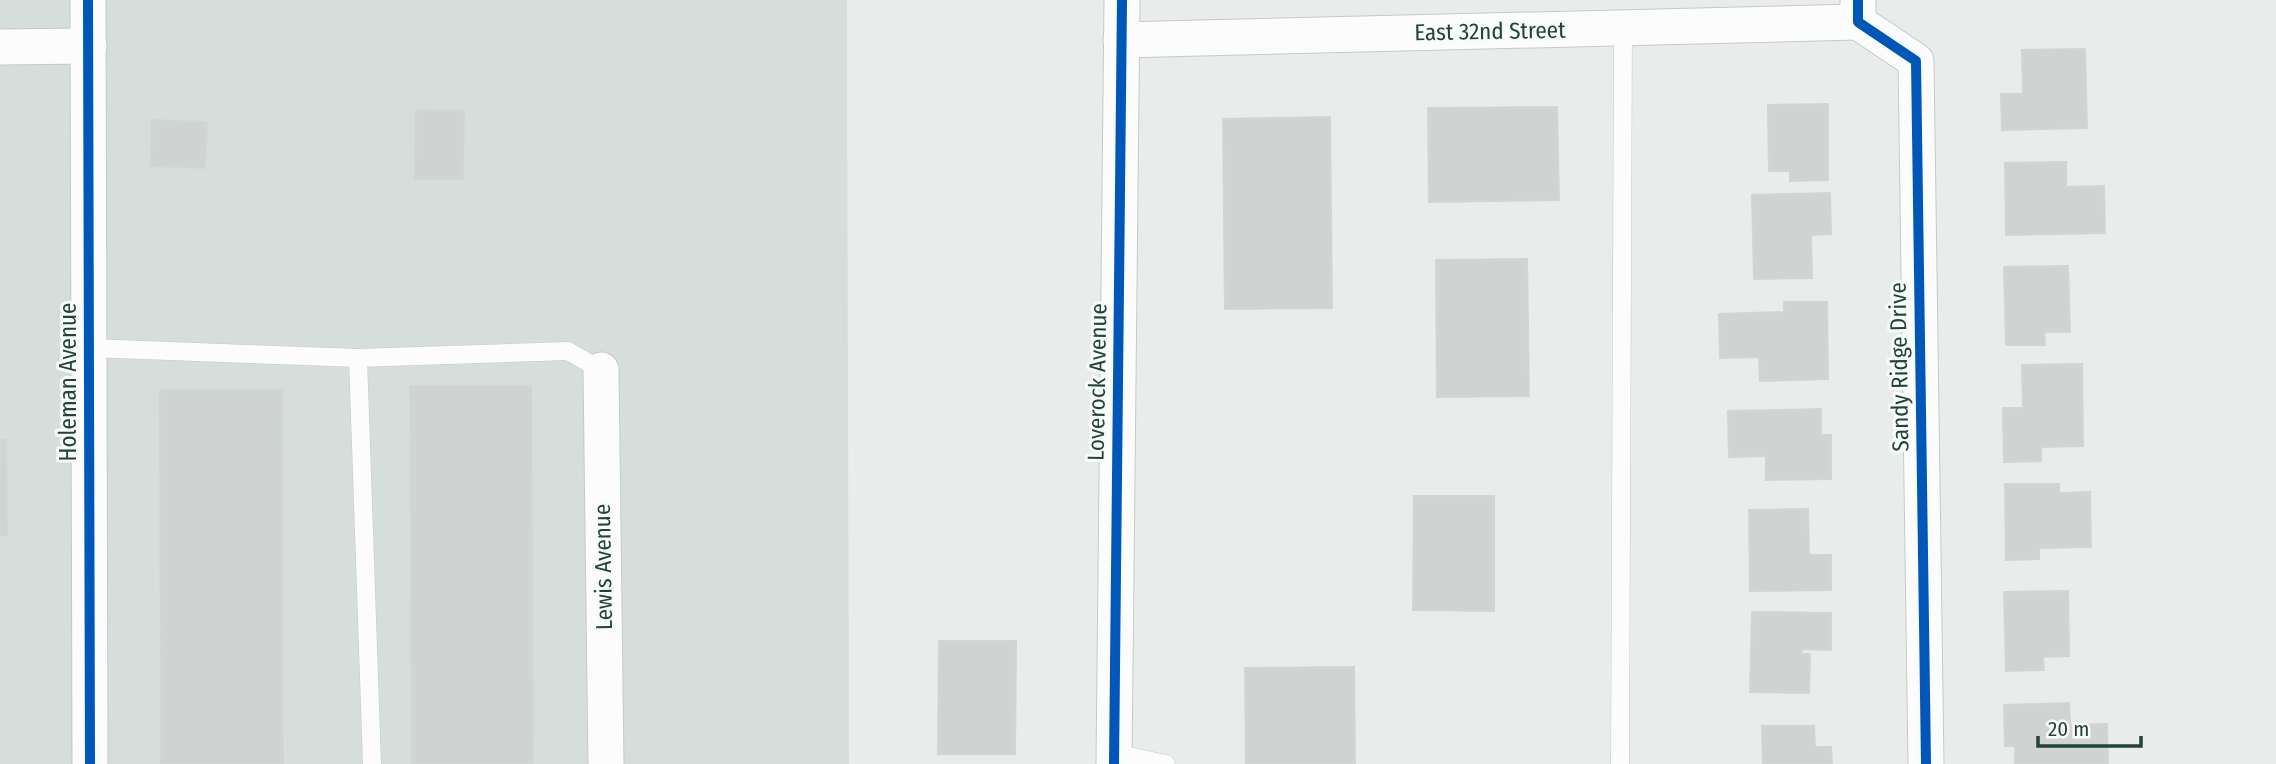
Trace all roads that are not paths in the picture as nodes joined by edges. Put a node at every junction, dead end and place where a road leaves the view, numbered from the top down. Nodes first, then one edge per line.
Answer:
1 (88, 0) edge
2 (1122, 0) edge
3 (1858, 11) edge
4 (1623, 28) junction
5 (1121, 40) junction
6 (89, 46) junction
7 (0, 47) edge
8 (89, 348) junction
9 (358, 358) junction
10 (600, 370) joint
11 (1114, 758) edge
12 (90, 764) edge
13 (372, 764) edge
14 (606, 764) edge
15 (1166, 764) edge
16 (1619, 764) edge
17 (1926, 764) edge

1 - 6 street, Holeman Avenue
2 - 5 street, Loverock Avenue
3 - 4 street, East 32nd Street
3 - 17 street, Sandy Ridge Drive
4 - 5 street, East 32nd Street
4 - 16 lane
5 - 11 street, Loverock Avenue
6 - 7 street
6 - 8 street, Holeman Avenue
8 - 9 lane
8 - 12 street, Holeman Avenue
9 - 10 lane
9 - 13 lane
10 - 14 street, Lewis Avenue
11 - 15 lane

